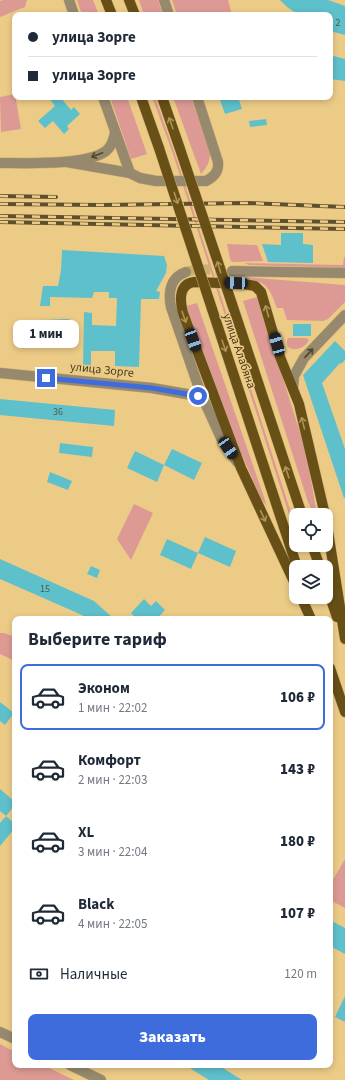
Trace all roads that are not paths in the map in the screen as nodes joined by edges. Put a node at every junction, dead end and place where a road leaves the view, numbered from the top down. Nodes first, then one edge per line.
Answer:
1 (69, 0) edge
2 (106, 0) edge
3 (129, 0) edge
4 (164, 0) edge
5 (73, 12) edge
6 (111, 12) edge
7 (134, 12) edge
8 (168, 12) edge
9 (104, 100) edge
10 (142, 100) edge
11 (163, 100) edge
12 (197, 100) edge
13 (115, 132) junction
14 (67, 162) junction
15 (0, 163) edge
16 (130, 173) junction
17 (232, 271) tunnel mouth
18 (185, 272) tunnel mouth
19 (342, 274) edge
20 (345, 315) edge
21 (0, 373) edge
22 (293, 388) junction
23 (201, 394) junction
24 (241, 468) junction
25 (300, 508) edge
26 (323, 508) edge
27 (331, 552) edge
28 (295, 560) edge
29 (289, 571) edge
30 (304, 604) edge
31 (309, 604) edge
32 (333, 604) edge
33 (310, 616) edge
34 (313, 616) edge
35 (345, 640) edge
36 (333, 677) edge
37 (345, 712) edge
38 (0, 1032) edge
39 (12, 1038) edge
40 (76, 1068) edge
41 (101, 1080) edge

1 - 5 street
2 - 6 main road
3 - 7 main road
4 - 8 street
9 - 13 street
10 -> 28 main road, улица Алабяна, bridge
25 -> 11 main road, улица Алабяна, bridge
12 - 16 street
13 -> 14 street
13 - 16 street
14 - 15 street
14 - 16 street
17 - 19 street
18 - 23 street
22 -> 20 street
21 - 23 street, улица Зорге
22 -> 24 main road
26 -> 22 main road
23 - 24 street
24 -> 29 main road
27 - 35 main road
30 - 33 main road
31 - 34 main road
32 - 35 main road
36 - 37 main road
38 - 39 street
40 - 41 street

